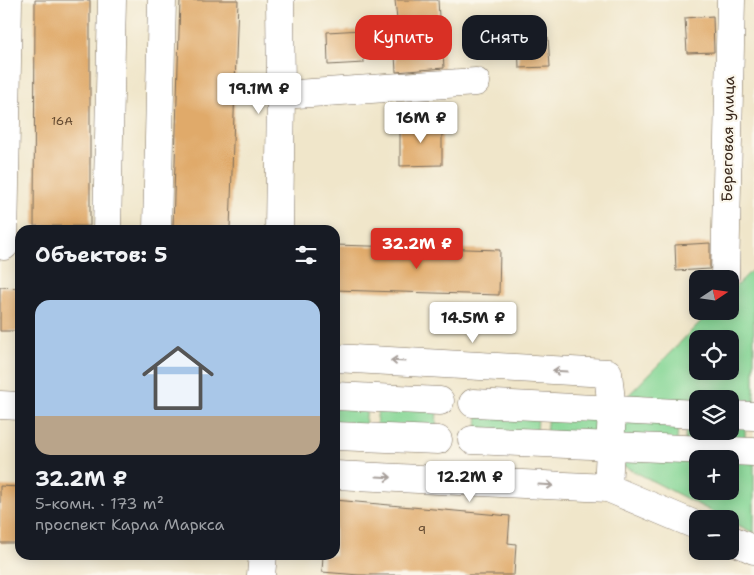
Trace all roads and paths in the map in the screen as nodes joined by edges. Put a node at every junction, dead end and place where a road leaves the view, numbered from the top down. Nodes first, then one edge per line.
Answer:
1 (8, 0) edge
2 (112, 0) edge
3 (162, 0) edge
4 (280, 0) edge
5 (731, 0) edge
6 (476, 82) dead end
7 (281, 95) junction
8 (107, 225) edge
9 (157, 225) edge
10 (279, 225) edge
11 (8, 246) edge
12 (725, 270) edge
13 (340, 358) edge
14 (340, 396) edge
15 (440, 401) dead end
16 (473, 403) dead end
17 (0, 405) edge
18 (15, 406) edge
19 (612, 410) junction
20 (689, 414) edge
21 (739, 415) edge
22 (754, 416) edge
23 (340, 436) edge
24 (438, 440) dead end
25 (472, 440) dead end
26 (610, 446) junction
27 (754, 452) edge
28 (340, 475) edge
29 (608, 488) junction
30 (689, 522) edge
31 (739, 544) edge
32 (754, 550) edge
33 (262, 560) edge
34 (261, 575) edge

1 - 11 street
2 - 8 street
3 - 9 street
4 - 7 street
5 - 12 street, Береговая улица
6 - 7 street
7 - 10 street
19 -> 13 street
14 - 15 street
16 - 19 street
17 - 18 street
19 - 20 street
19 - 26 street
21 - 22 street
23 - 24 street
25 - 26 street
26 - 27 street
26 - 29 street
28 -> 29 street
29 - 30 street
31 - 32 street
33 - 34 street

